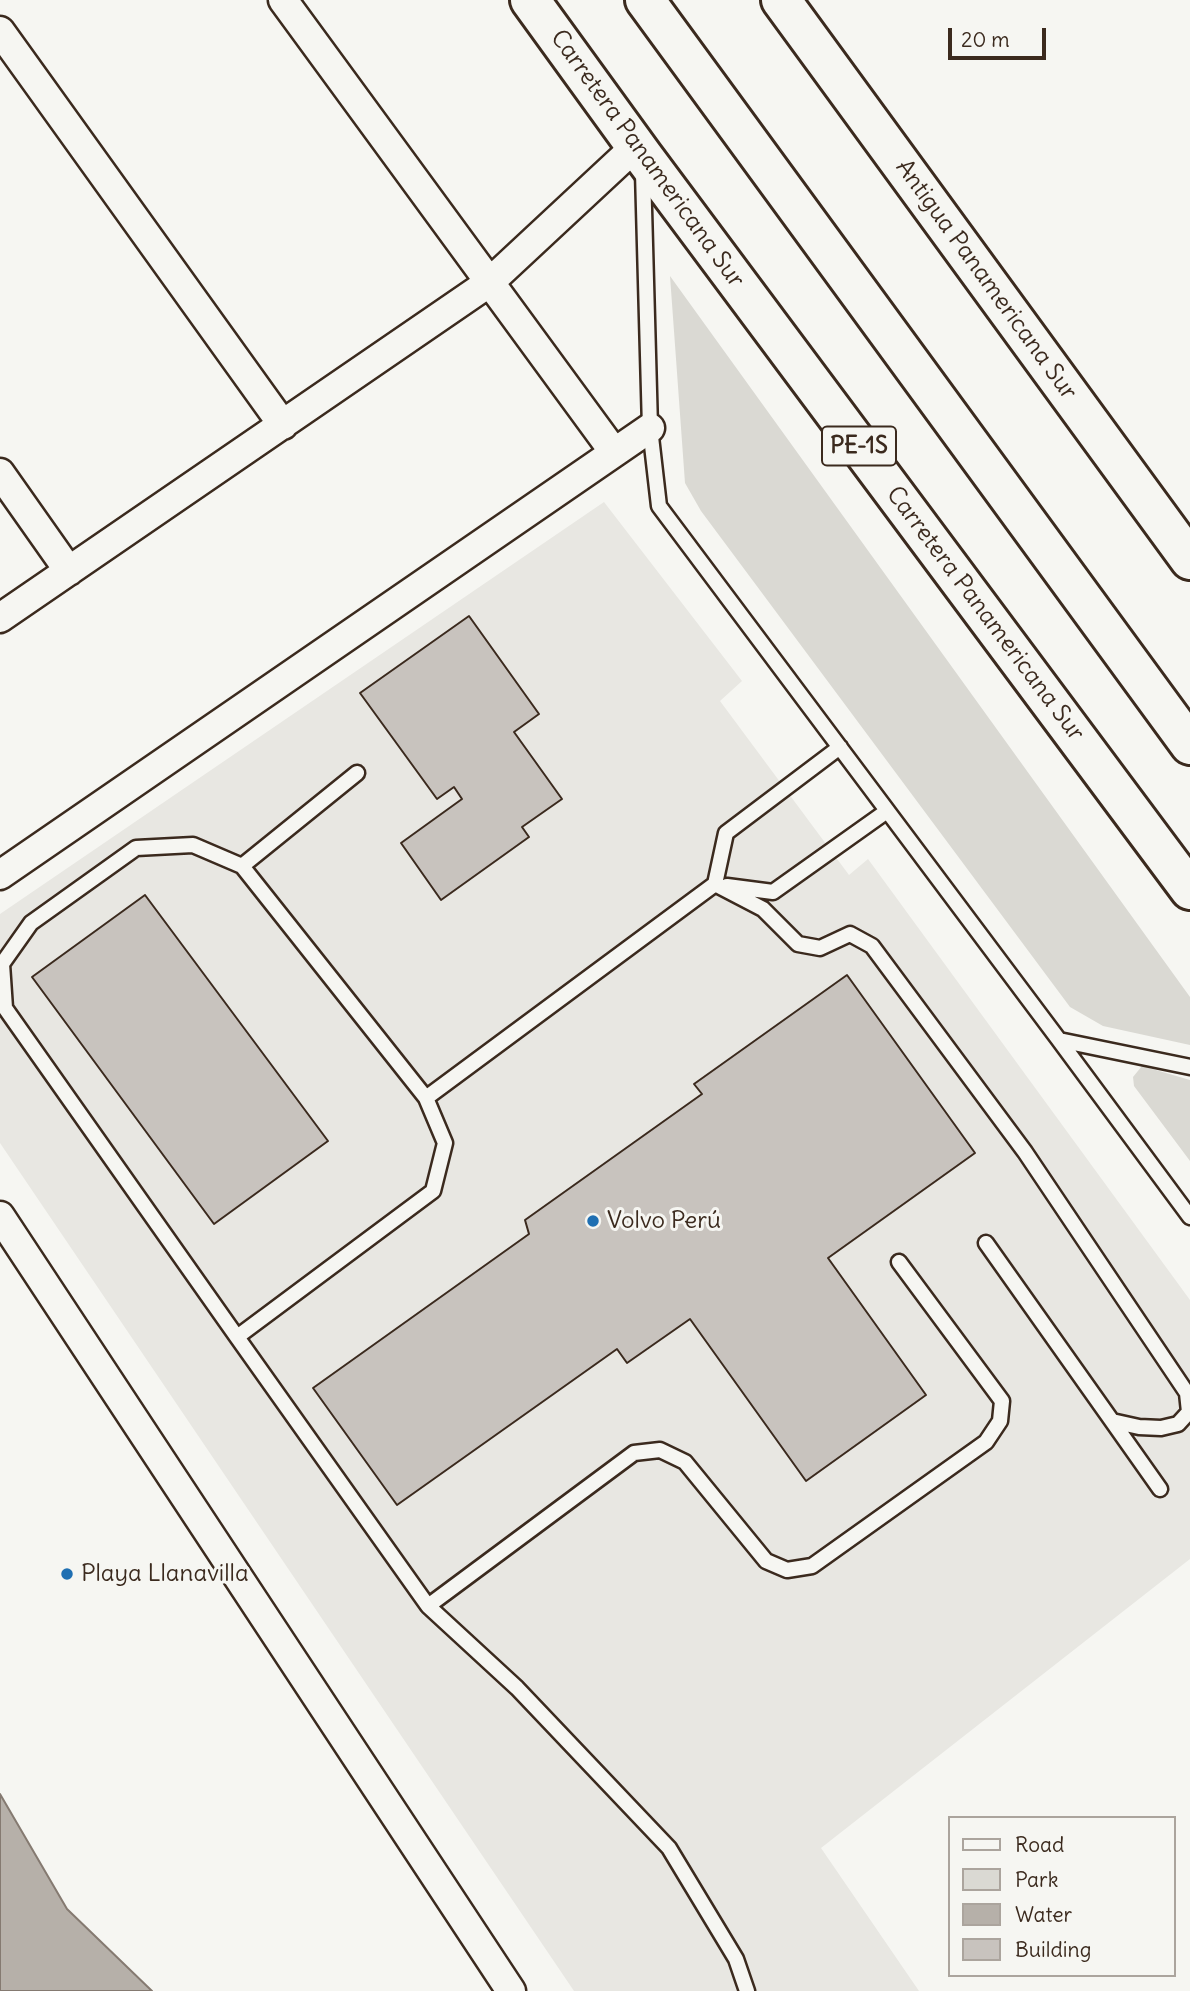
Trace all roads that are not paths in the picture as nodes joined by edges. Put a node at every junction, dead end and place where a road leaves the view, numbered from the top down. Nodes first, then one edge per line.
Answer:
1 (284, 0) edge
2 (530, 0) edge
3 (645, 0) edge
4 (781, 0) edge
5 (0, 31) edge
6 (639, 151) junction
7 (490, 282) junction
8 (283, 425) junction
9 (650, 428) junction
10 (614, 452) junction
11 (0, 473) edge
12 (1190, 560) edge
13 (69, 570) junction
14 (0, 618) edge
15 (1190, 745) edge
16 (840, 747) junction
17 (357, 773) dead end
18 (887, 811) junction
19 (242, 866) junction
20 (0, 875) edge
21 (715, 884) junction
22 (1190, 890) edge
23 (1059, 1040) junction
24 (1190, 1067) edge
25 (426, 1098) junction
26 (0, 1216) edge
27 (1190, 1217) edge
28 (986, 1243) dead end
29 (899, 1262) dead end
30 (237, 1337) junction
31 (1112, 1421) junction
32 (1184, 1426) edge
33 (1160, 1489) dead end
34 (428, 1606) junction
35 (511, 1991) edge
36 (747, 1991) edge

1 - 7 street
2 - 6 main road, Carretera Panamericana Sur / PE-1S
3 - 15 main road
4 - 12 main road, Antigua Panamericana Sur
5 - 8 street
6 - 7 street
6 - 9 lane
6 - 22 main road, Carretera Panamericana Sur / PE-1S
7 - 8 street
7 - 10 street
8 - 13 street
9 - 10 street
9 - 16 lane
10 - 20 street
11 - 13 street
13 - 14 street
16 - 18 lane
16 - 21 lane
17 - 19 lane
18 - 21 lane
18 - 23 lane
19 - 25 lane
19 - 30 lane
21 - 25 lane
21 - 32 lane
23 - 24 lane
23 - 27 lane
25 - 30 lane
26 - 35 street
28 - 31 lane
29 - 34 lane
30 - 34 lane
31 - 32 lane
31 - 33 lane
34 - 36 lane

